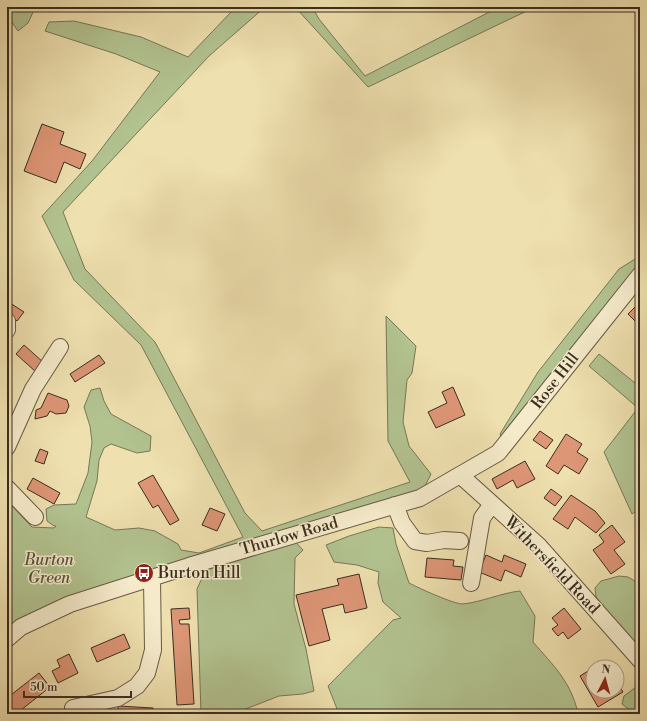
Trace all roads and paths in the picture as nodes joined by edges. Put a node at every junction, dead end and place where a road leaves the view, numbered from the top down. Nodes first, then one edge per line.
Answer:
1 (640, 275) edge
2 (7, 322) edge
3 (7, 330) edge
4 (60, 347) dead end
5 (7, 447) edge
6 (460, 475) junction
7 (7, 488) edge
8 (492, 504) junction
9 (395, 505) junction
10 (34, 517) dead end
11 (460, 541) dead end
12 (152, 578) junction
13 (471, 583) dead end
14 (7, 639) edge
15 (640, 660) edge
16 (73, 708) dead end

1 - 6 street, Rose Hill
2 - 3 street
4 - 5 street
6 - 8 street, Withersfield Road
6 - 9 street, Thurlow Road
7 - 10 street
8 - 13 street
8 - 15 street, Withersfield Road
9 - 11 street
9 - 12 street, Thurlow Road
12 - 14 street, Thurlow Road
12 - 16 street

